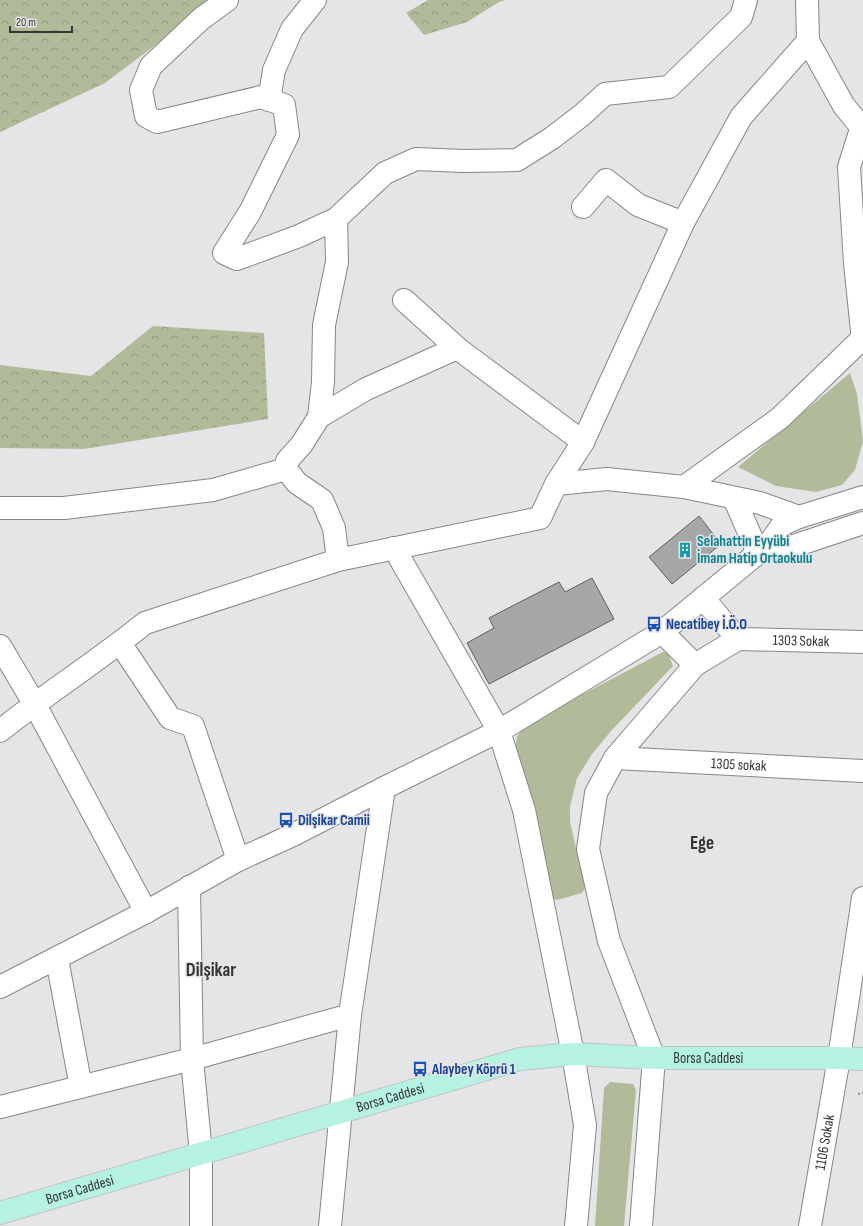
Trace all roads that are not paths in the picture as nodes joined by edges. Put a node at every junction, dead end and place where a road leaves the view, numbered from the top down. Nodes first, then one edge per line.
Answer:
1 (227, 0) edge
2 (315, 0) edge
3 (746, 0) edge
4 (807, 0) edge
5 (808, 41) junction
6 (270, 100) junction
7 (863, 126) edge
8 (582, 207) dead end
9 (336, 219) junction
10 (683, 223) junction
11 (404, 300) dead end
12 (863, 339) edge
13 (457, 348) junction
14 (319, 417) junction
15 (583, 442) junction
16 (286, 469) junction
17 (556, 484) junction
18 (684, 488) junction
19 (863, 497) edge
20 (734, 498) junction
21 (0, 508) edge
22 (799, 517) junction
23 (863, 523) edge
24 (394, 548) junction
25 (762, 550) junction
26 (338, 560) junction
27 (703, 598) junction
28 (662, 632) junction
29 (738, 639) junction
30 (863, 642) edge
31 (120, 643) junction
32 (0, 646) edge
33 (695, 665) junction
34 (34, 703) junction
35 (0, 731) edge
36 (499, 731) junction
37 (615, 758) junction
38 (863, 772) edge
39 (384, 788) junction
40 (238, 860) junction
41 (189, 887) junction
42 (863, 898) edge
43 (146, 912) junction
44 (57, 958) junction
45 (0, 987) edge
46 (350, 1015) junction
47 (573, 1054) junction
48 (654, 1058) junction
49 (839, 1058) junction
50 (192, 1059) junction
51 (863, 1059) edge
52 (81, 1087) junction
53 (0, 1107) edge
54 (341, 1112) junction
55 (200, 1154) junction
56 (0, 1213) edge
57 (201, 1226) edge
58 (330, 1226) edge
59 (576, 1226) edge
60 (641, 1226) edge
61 (810, 1226) edge

1 - 6 street
2 - 6 street
3 - 9 street
4 - 5 street
5 - 7 street
5 - 10 street
6 - 9 street
7 - 12 street
8 - 10 street
9 - 14 street
10 - 15 street
11 - 13 street
12 - 18 street
13 - 14 street
13 - 15 street
14 - 16 street
15 - 17 street
16 - 21 street
16 - 26 street
17 - 18 street
17 - 24 street
18 - 20 street
19 - 22 street
20 - 22 street
20 - 25 street
22 - 25 street
23 - 25 street
24 - 26 street
24 - 36 street
25 - 27 street
26 - 31 street
27 - 28 street
27 - 29 street
28 - 33 street
28 - 36 street
29 - 30 street, 1303 Sokak
29 - 33 street
31 - 34 street
31 - 40 street
32 - 34 street
33 - 37 street
34 - 35 street
34 - 43 street
36 - 39 street
36 - 47 street
37 - 38 street, 1305 sokak
37 - 48 street
39 - 40 street
39 - 46 street
40 - 41 street
41 - 43 street
41 - 50 street
42 - 49 street
43 - 44 street
44 - 45 street
44 - 52 street
46 - 50 street
46 - 54 street
47 - 48 main road, Borsa Caddesi
47 - 54 main road, Borsa Caddesi
47 - 59 street
48 - 49 main road, Borsa Caddesi
48 - 60 street
49 - 51 main road, Borsa Caddesi
49 - 61 street, 1106 Sokak
50 - 52 street
50 - 55 street
52 - 53 street
54 - 55 main road, Borsa Caddesi
54 - 58 street
55 - 56 main road, Borsa Caddesi
55 - 57 street

